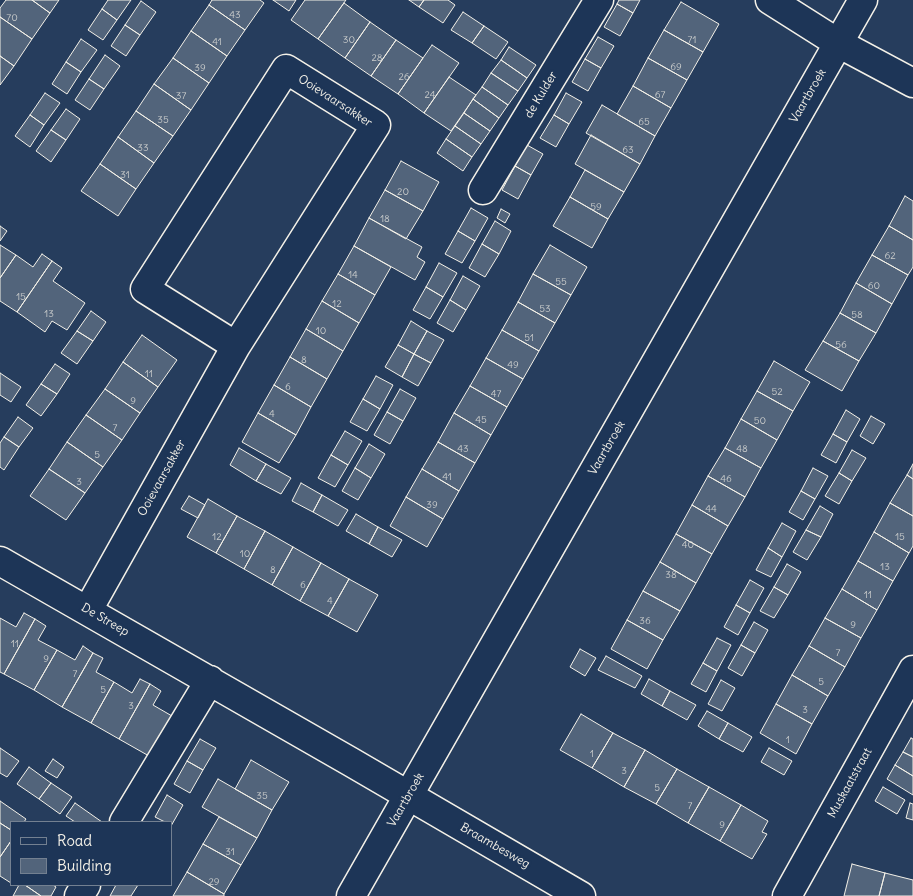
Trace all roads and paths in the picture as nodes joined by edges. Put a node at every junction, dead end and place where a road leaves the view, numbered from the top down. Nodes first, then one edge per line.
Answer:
1 (599, 0) edge
2 (770, 0) edge
3 (862, 0) edge
4 (838, 43) junction
5 (913, 83) edge
6 (483, 190) dead end
7 (236, 346) junction
8 (0, 561) edge
9 (88, 610) junction
10 (913, 670) edge
11 (210, 680) junction
12 (409, 795) junction
13 (125, 821) edge
14 (351, 896) edge
15 (581, 896) edge
16 (787, 896) edge

1 - 6 street, de Kulder
2 - 4 street
3 - 4 street, Vaartbroek
4 - 5 street
4 - 12 street, Vaartbroek
7 - 7 street, Ooievaarsakker
7 - 9 street, Ooievaarsakker
8 - 9 street, De Streep
9 - 11 street, De Streep
10 - 16 street, Muskaatstraat
11 - 12 street, De Streep
11 - 13 street
12 - 14 street, Vaartbroek
12 - 15 street, Braambesweg

